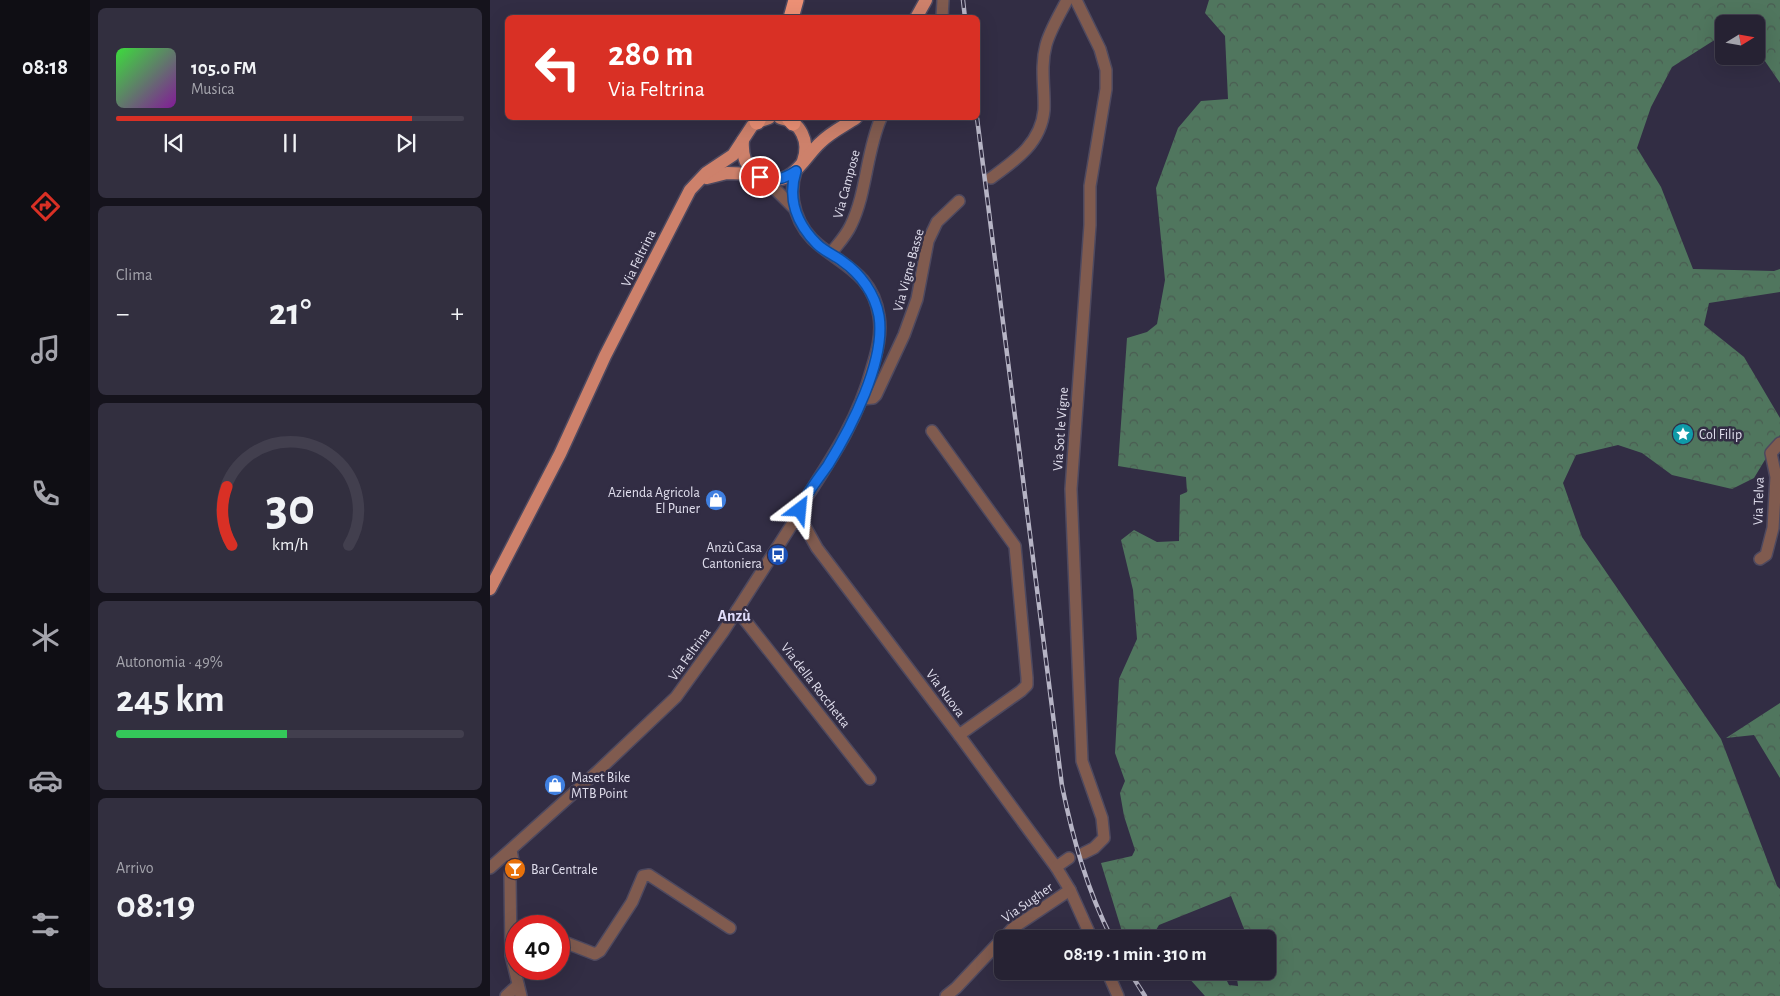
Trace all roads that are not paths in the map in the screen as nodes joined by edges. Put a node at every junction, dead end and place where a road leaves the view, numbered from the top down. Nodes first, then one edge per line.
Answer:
1 (796, 0) edge
2 (926, 0) edge
3 (943, 0) edge
4 (1068, 0) edge
5 (1076, 0) edge
6 (792, 15) edge
7 (918, 15) edge
8 (942, 15) edge
9 (761, 120) edge
10 (853, 120) edge
11 (880, 120) edge
12 (790, 122) edge
13 (833, 132) junction
14 (744, 140) junction
15 (799, 167) junction
16 (760, 176) junction
17 (991, 178) dead end
18 (696, 184) junction
19 (959, 200) dead end
20 (795, 210) junction
21 (831, 253) junction
22 (862, 400) junction
23 (932, 431) dead end
24 (1780, 443) edge
25 (800, 514) junction
26 (1760, 560) dead end
27 (490, 588) edge
28 (738, 610) junction
29 (959, 735) junction
30 (870, 779) dead end
31 (511, 850) junction
32 (1084, 853) dead end
33 (1069, 858) dead end
34 (1056, 867) junction
35 (490, 868) edge
36 (1070, 890) junction
37 (509, 915) edge
38 (730, 928) dead end
39 (1010, 930) edge
40 (1088, 930) edge
41 (570, 944) edge
42 (994, 948) edge
43 (1111, 980) edge
44 (519, 991) edge
45 (506, 996) edge
46 (946, 996) edge
47 (1118, 996) edge

1 - 6 highway
2 - 7 main road
3 - 8 street
4 - 17 street
5 - 32 street, Via Sot le Vigne
9 - 14 main road, Via Feltrina
10 - 13 main road
11 - 21 street, Via Campose
12 - 13 main road, Via Feltrina
12 - 15 main road, Via Feltrina
13 - 15 main road
14 - 16 main road, Via Feltrina
14 - 18 main road, Via Feltrina
15 - 16 main road
15 - 20 street, Via Feltrina
16 - 18 main road
16 - 20 street, Via Feltrina
18 - 27 main road, Via Feltrina
19 - 22 street, Via Vigne Basse
20 - 21 street, Via Feltrina
21 - 22 street, Via Feltrina
22 - 25 street, Via Feltrina
23 - 29 street
24 - 26 street, Via Telva
25 - 28 street, Via Feltrina
25 - 29 street, Via Nuova
28 - 30 street, Via della Rocchetta
28 - 31 street, Via Feltrina
29 - 34 street, Via Nuova
31 - 35 street, Via Feltrina
31 - 37 street
33 - 34 street
34 - 36 street, Via Nuova
36 - 39 street, Via Sugher
36 - 40 street, Via Nuova
38 - 41 street
42 - 46 street, Via Sugher
43 - 47 street
44 - 45 street

